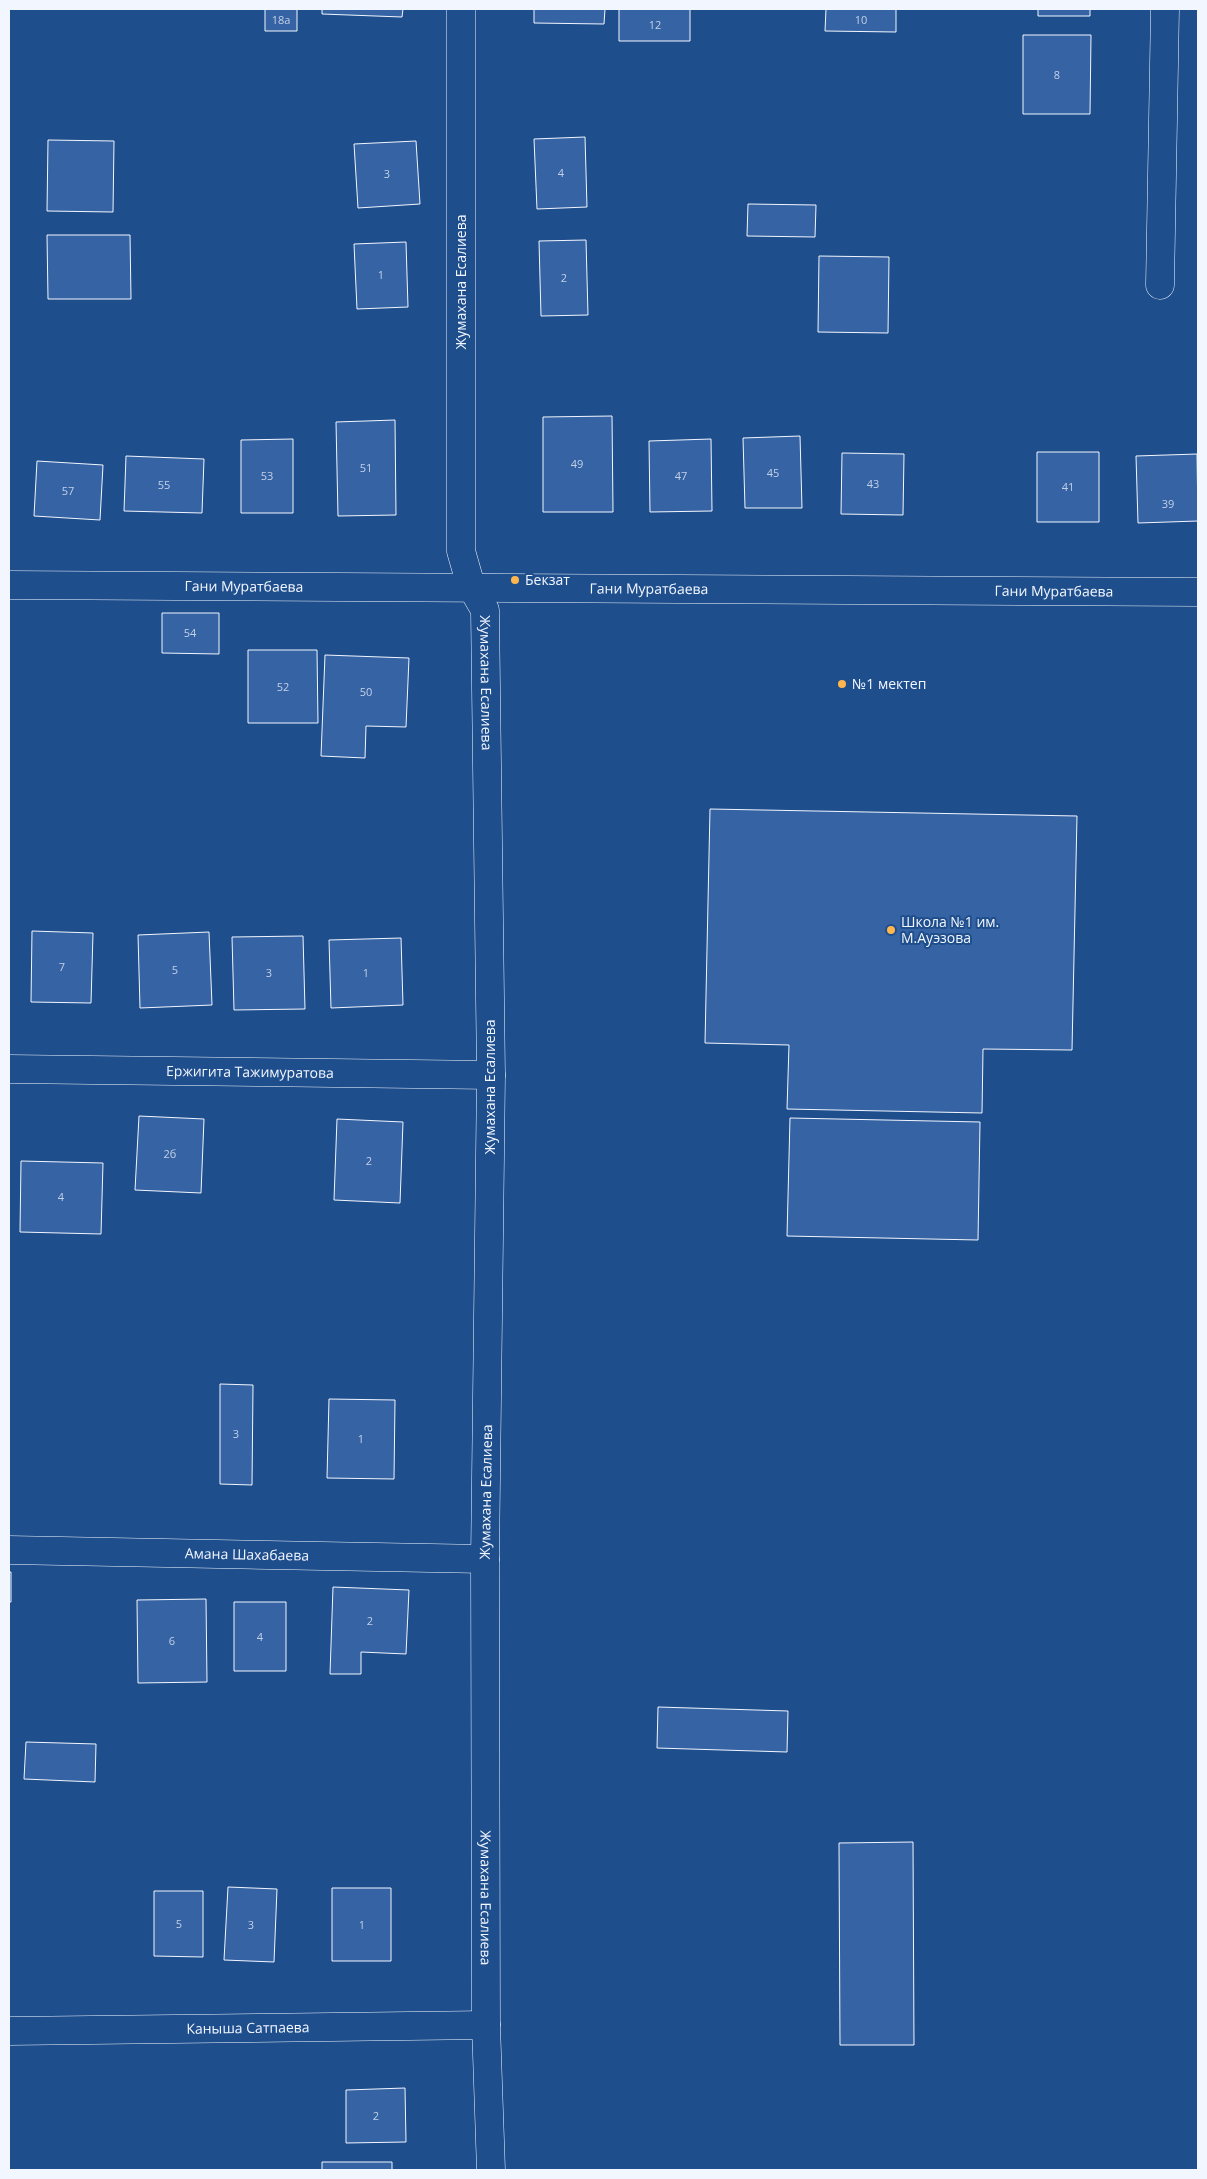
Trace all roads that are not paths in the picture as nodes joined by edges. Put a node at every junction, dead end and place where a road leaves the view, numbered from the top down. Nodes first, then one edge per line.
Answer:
1 (461, 9) edge
2 (1165, 9) edge
3 (1160, 285) dead end
4 (9, 586) edge
5 (471, 586) junction
6 (1198, 592) edge
7 (9, 1069) edge
8 (491, 1075) junction
9 (9, 1550) edge
10 (485, 1558) junction
11 (486, 2025) junction
12 (9, 2031) edge
13 (491, 2170) edge

1 - 5 street, Жумахана Есалиева
2 - 3 street
4 - 5 street, Гани Муратбаева
5 - 6 street, Гани Муратбаева
5 - 8 street, Жумахана Есалиева
7 - 8 street, Ержигита Тажимуратова
8 - 10 street, Жумахана Есалиева
9 - 10 street, Амана Шахабаева
10 - 11 street, Жумахана Есалиева
11 - 12 street, Каныша Сатпаева
11 - 13 street, Жумахана Есалиева

